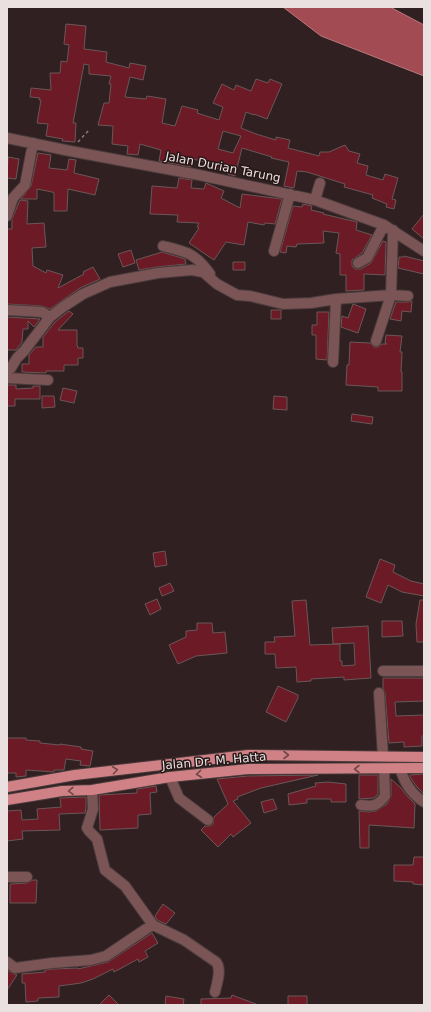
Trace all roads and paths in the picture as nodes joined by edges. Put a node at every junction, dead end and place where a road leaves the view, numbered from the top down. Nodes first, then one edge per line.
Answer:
1 (89, 130) dead end
2 (7, 138) edge
3 (33, 143) junction
4 (70, 151) junction
5 (320, 183) dead end
6 (290, 194) junction
7 (315, 200) junction
8 (7, 215) edge
9 (388, 227) junction
10 (163, 246) dead end
11 (274, 251) dead end
12 (424, 251) edge
13 (358, 263) dead end
14 (217, 284) junction
15 (391, 295) junction
16 (408, 296) dead end
17 (336, 299) junction
18 (7, 310) edge
19 (50, 317) junction
20 (376, 340) dead end
21 (333, 362) dead end
22 (7, 370) edge
23 (7, 378) edge
24 (48, 380) dead end
25 (383, 671) dead end
26 (424, 671) edge
27 (379, 693) dead end
28 (383, 756) junction
29 (424, 757) edge
30 (400, 768) junction
31 (424, 768) edge
32 (384, 769) junction
33 (170, 777) junction
34 (7, 787) edge
35 (92, 790) junction
36 (7, 800) edge
37 (424, 802) edge
38 (361, 805) dead end
39 (208, 820) dead end
40 (7, 877) edge
41 (27, 877) dead end
42 (153, 926) junction
43 (7, 962) edge
44 (215, 992) dead end

1 - 4 path
2 - 3 street, Jalan Durian Tarung
3 - 4 street, Jalan Durian Tarung
3 - 8 street
4 - 6 street, Jalan Durian Tarung
5 - 7 street
6 - 7 street, Jalan Durian Tarung
6 - 11 street
7 - 9 street, Jalan Durian Tarung
9 - 12 street, Jalan Durian Tarung
9 - 13 street
9 - 15 street
10 - 14 street
14 - 17 street
14 - 19 street
15 - 16 street
15 - 17 street
15 - 20 street
17 - 21 street
18 - 19 street
19 - 22 street
23 - 24 street
25 - 26 street
27 - 28 street
28 - 29 main road, Jalan Dr. M. Hatta
34 -> 28 main road, Jalan Dr. M. Hatta
30 - 31 main road, Jalan Dr. M. Hatta
30 - 32 main road, Jalan Dr. M. Hatta
30 - 37 street
32 -> 33 main road, Jalan Dr. M. Hatta
32 - 38 street
33 - 35 main road, Jalan Dr. M. Hatta
33 - 39 street
35 -> 36 main road, Jalan Dr. M. Hatta
35 - 42 street
40 - 41 street
42 - 43 street
42 - 44 street

